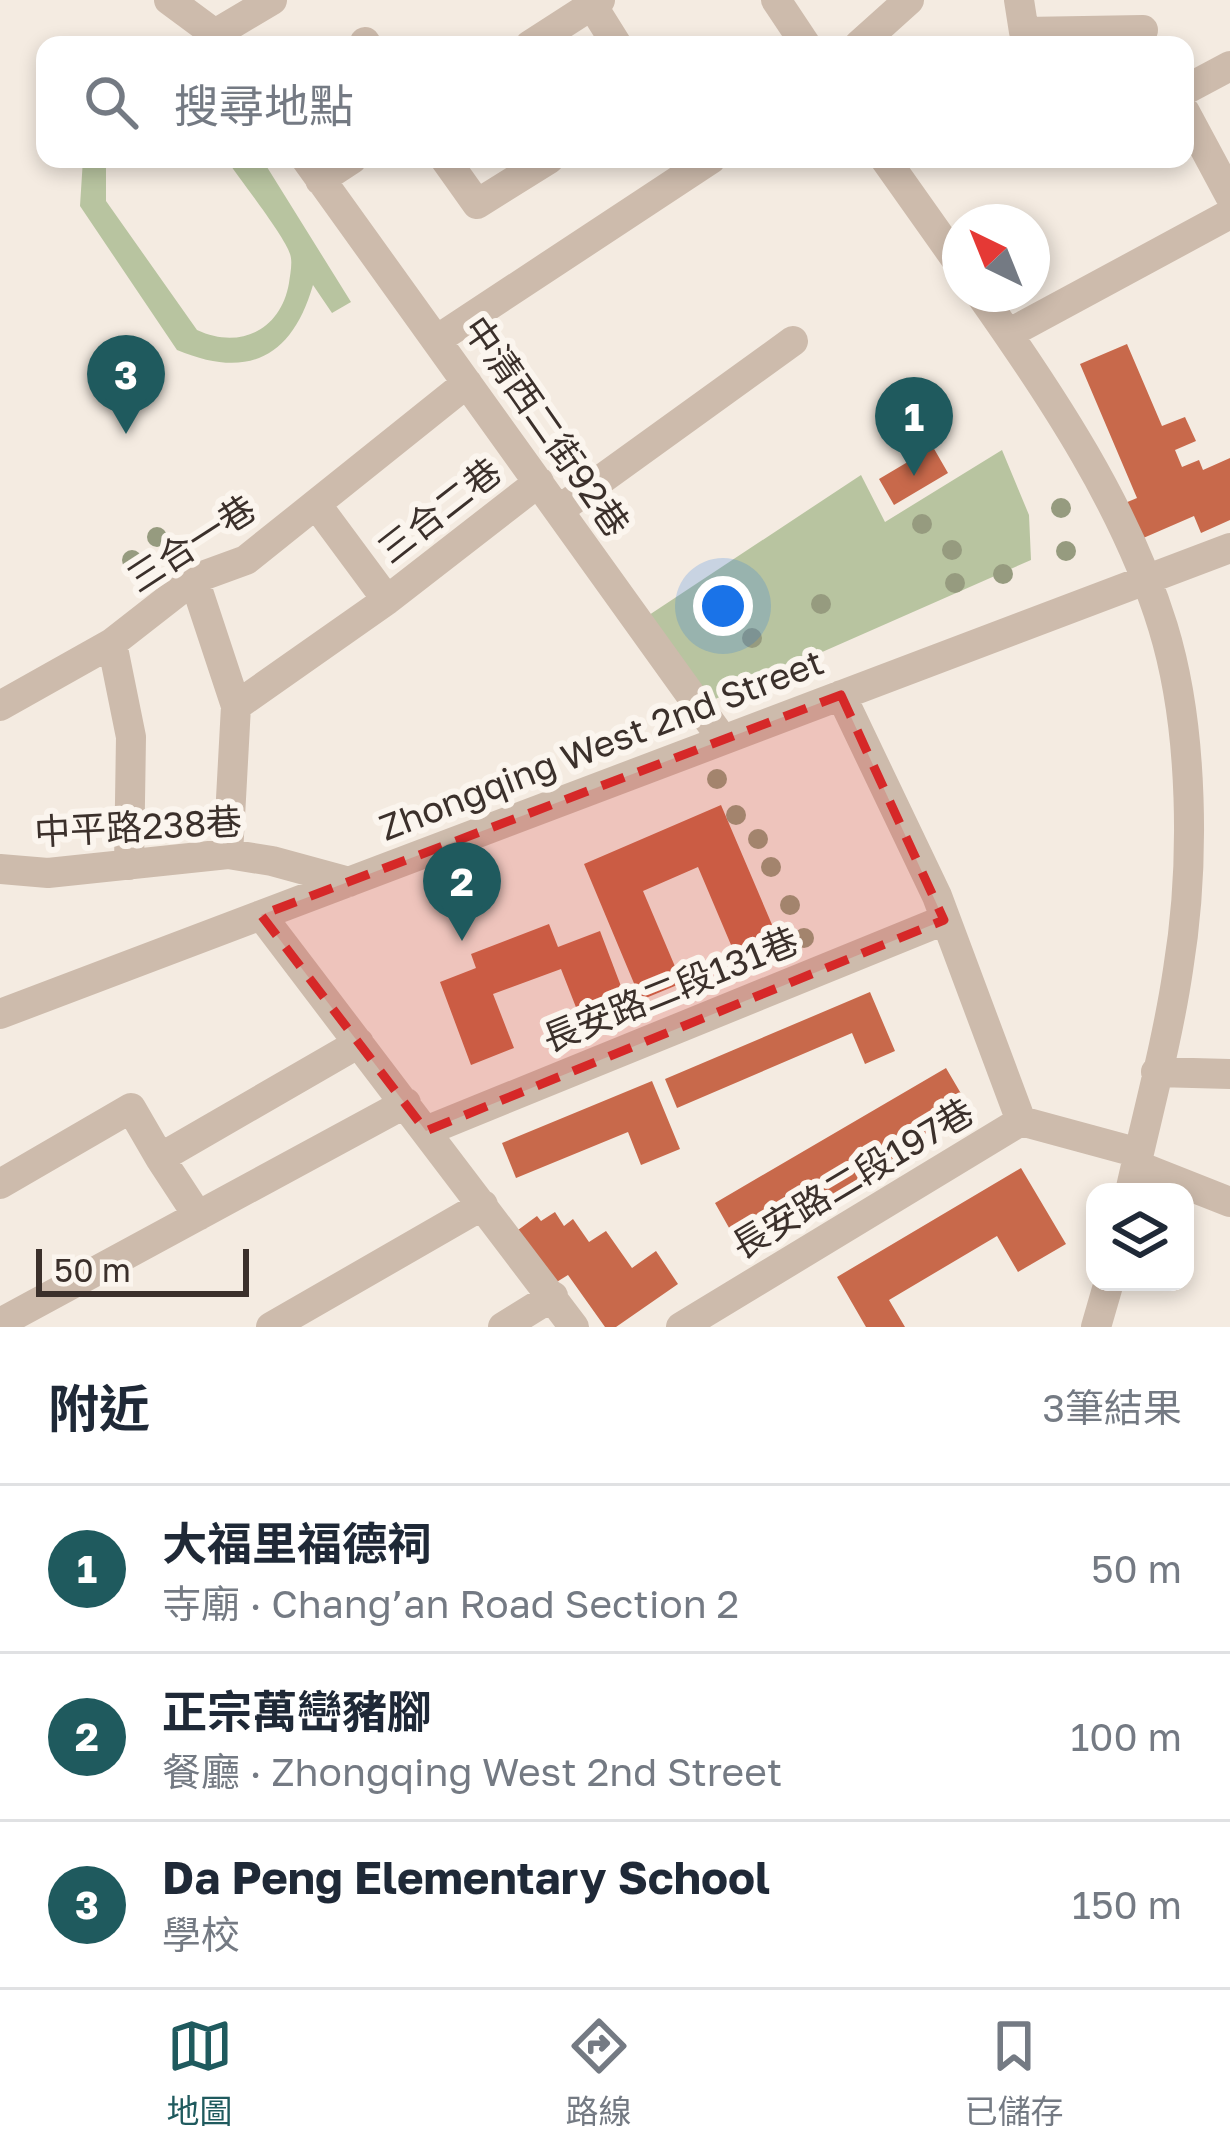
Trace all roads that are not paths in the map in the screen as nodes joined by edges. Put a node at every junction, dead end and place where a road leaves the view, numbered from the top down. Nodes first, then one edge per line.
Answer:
1 (169, 0) edge
2 (272, 0) edge
3 (776, 0) edge
4 (909, 0) edge
5 (1019, 0) edge
6 (596, 3) edge
7 (1144, 25) edge
8 (215, 36) edge
9 (223, 36) edge
10 (544, 36) edge
11 (612, 36) edge
12 (800, 36) edge
13 (870, 36) edge
14 (1230, 66) edge
15 (1194, 85) edge
16 (1194, 129) edge
17 (452, 168) edge
18 (535, 168) edge
19 (691, 168) edge
20 (891, 168) edge
21 (313, 169) edge
22 (1230, 196) edge
23 (1230, 214) edge
24 (942, 240) edge
25 (993, 312) edge
26 (1008, 334) junction
27 (438, 338) junction
28 (793, 341) dead end
29 (467, 382) junction
30 (539, 482) junction
31 (316, 504) junction
32 (559, 510) junction
33 (1230, 548) edge
34 (194, 579) junction
35 (1147, 580) junction
36 (387, 599) junction
37 (112, 644) junction
38 (841, 695) junction
39 (0, 706) edge
40 (236, 706) junction
41 (723, 740) junction
42 (227, 854) junction
43 (128, 865) junction
44 (0, 869) edge
45 (349, 881) junction
46 (261, 915) junction
47 (944, 920) junction
48 (0, 1014) edge
49 (359, 1043) junction
50 (1156, 1072) junction
51 (1230, 1074) edge
52 (406, 1103) junction
53 (1021, 1121) junction
54 (426, 1131) junction
55 (160, 1158) junction
56 (1230, 1168) edge
57 (1135, 1170) edge
58 (0, 1184) edge
59 (1225, 1200) edge
60 (483, 1205) junction
61 (198, 1216) junction
62 (1106, 1291) edge
63 (553, 1296) junction
64 (0, 1323) edge
65 (271, 1327) edge
66 (503, 1327) edge
67 (574, 1327) edge
68 (681, 1327) edge
69 (1096, 1327) edge

1 - 8 street
2 - 9 street
3 - 12 street
4 - 13 street
5 - 7 street
6 - 10 street
6 - 11 street
14 - 15 street
16 - 22 street
17 - 18 street
19 - 27 street
20 - 24 street
21 - 27 street, 中清西二街92巷
23 - 26 street
25 - 26 street
26 - 35 street
27 - 29 street, 中清西二街92巷
28 - 32 street
29 - 30 street, 中清西二街92巷
29 - 31 street, 三合一巷
30 - 32 street, 中清西二街92巷
30 - 36 street, 三合二巷
31 - 34 street, 三合一巷
31 - 36 street, 三合二巷
32 - 41 street, 中清西二街92巷
33 - 35 street, Zhongqing West 2nd Street
34 - 37 street, 三合一巷
34 - 40 street
35 - 38 street, Zhongqing West 2nd Street
35 - 50 street
36 - 40 street, 三合二巷
37 - 39 street, 三合一巷
37 - 43 street
38 - 41 street, Zhongqing West 2nd Street
38 - 47 street
40 - 42 street
41 - 45 street, Zhongqing West 2nd Street
42 - 43 street, 中平路238巷
42 - 45 street, 中平路238巷
43 - 44 street, 中平路238巷
45 - 46 street, Zhongqing West 2nd Street
46 - 48 street, Zhongqing West 2nd Street
46 - 49 street
47 - 53 street
47 - 54 street, 長安路二段131巷
49 - 52 street
49 - 55 street
50 - 51 street
50 - 57 street
52 - 54 street
52 - 61 street
53 - 57 street, 長安路二段197巷
53 - 68 street, 長安路二段197巷
54 - 60 street
55 - 58 street
55 - 61 street
56 - 59 street
57 - 59 street, 長安路二段197巷
60 - 63 street
60 - 65 street
61 - 64 street
62 - 69 street
63 - 66 street
63 - 67 street

